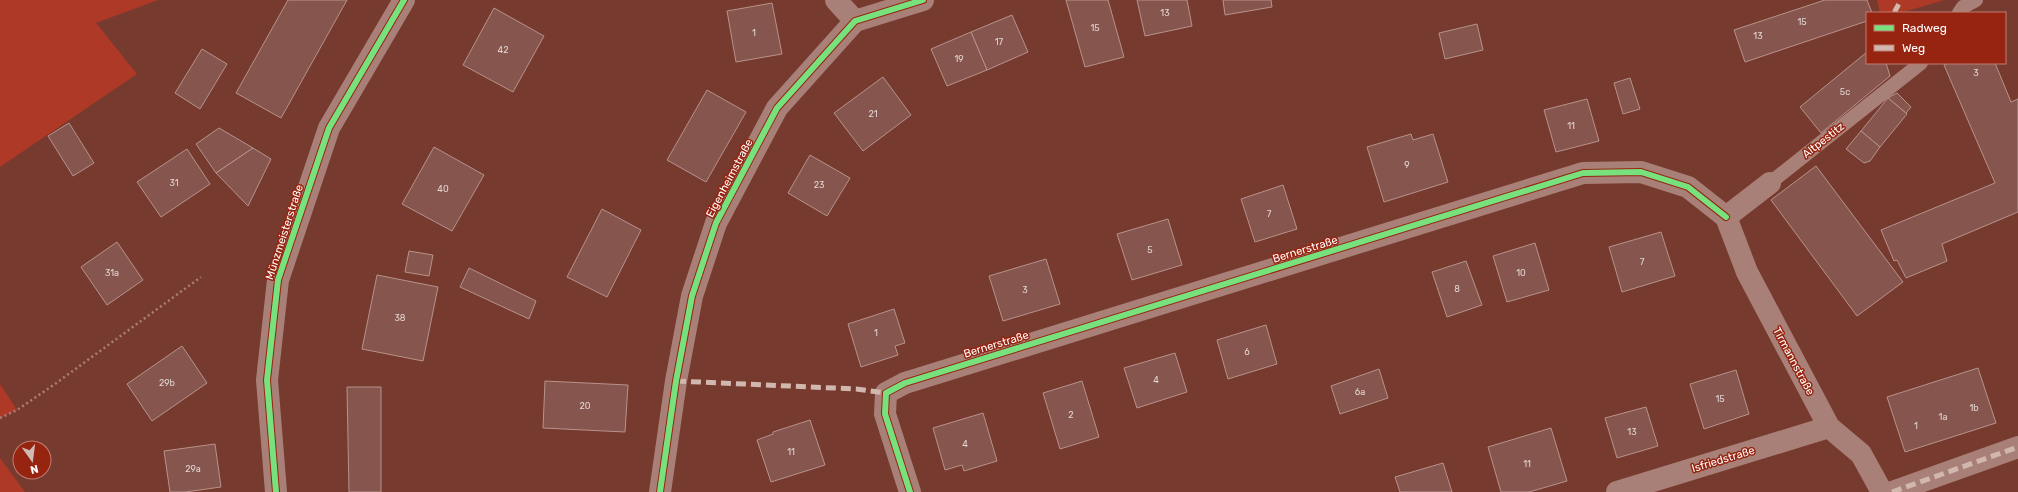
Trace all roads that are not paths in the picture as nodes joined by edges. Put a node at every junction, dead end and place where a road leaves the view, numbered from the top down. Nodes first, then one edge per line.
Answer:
1 (404, 0) edge
2 (836, 0) edge
3 (923, 0) edge
4 (1976, 0) edge
5 (1960, 12) edge
6 (856, 21) junction
7 (1919, 64) edge
8 (1770, 183) joint
9 (1726, 217) junction
10 (1829, 427) junction
11 (2018, 447) edge
12 (276, 492) edge
13 (660, 492) edge
14 (910, 492) edge
15 (1617, 492) edge
16 (1882, 492) edge
17 (1892, 492) edge

1 - 12 street, Münzmeisterstraße
2 - 6 street
3 - 6 street
4 - 5 lane
6 - 13 street, Eigenheimstraße
7 - 8 lane, Altpestitz
8 - 9 street, Altpestitz
9 - 10 street, Tirmannstraße
9 - 14 street, Bernerstraße
10 - 15 street, Isfriedstraße
10 - 16 street, Tirmannstraße
11 - 17 street

